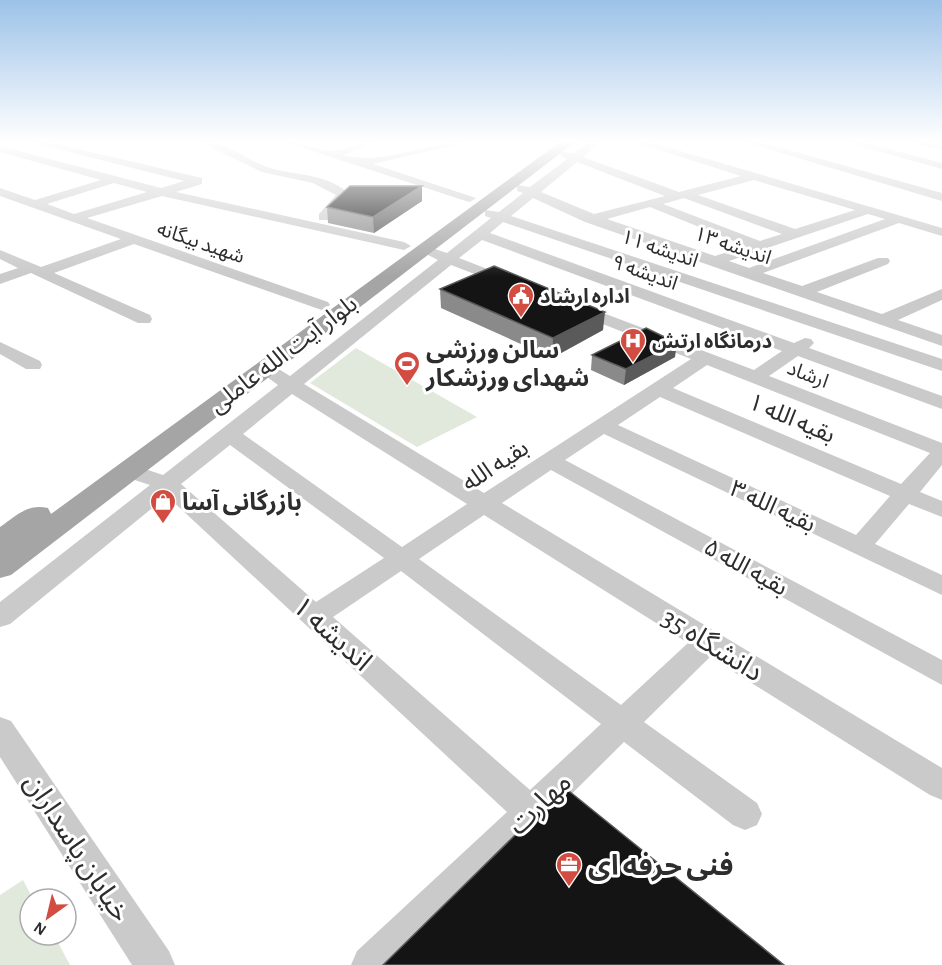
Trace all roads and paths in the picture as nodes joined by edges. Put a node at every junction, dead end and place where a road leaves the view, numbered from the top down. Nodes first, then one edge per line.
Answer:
1 (89, 187) edge
2 (141, 187) edge
3 (178, 187) edge
4 (342, 187) edge
5 (430, 187) edge
6 (490, 187) edge
7 (505, 187) edge
8 (518, 187) edge
9 (536, 187) edge
10 (661, 187) edge
11 (712, 187) edge
12 (791, 187) edge
13 (854, 187) edge
14 (907, 187) edge
15 (533, 191) junction
16 (0, 192) edge
17 (161, 192) junction
18 (413, 195) edge
19 (681, 195) junction
20 (824, 197) junction
21 (942, 197) edge
22 (467, 200) junction
23 (650, 203) junction
24 (35, 204) junction
25 (868, 210) junction
26 (500, 216) junction
27 (74, 218) junction
28 (593, 218) junction
29 (899, 219) junction
30 (314, 227) junction
31 (544, 231) junction
32 (942, 231) edge
33 (479, 234) junction
34 (795, 234) junction
35 (134, 239) junction
36 (759, 246) junction
37 (413, 248) junction
38 (0, 254) edge
39 (449, 259) junction
40 (714, 261) junction
41 (883, 261) dead end
42 (37, 270) junction
43 (749, 273) junction
44 (0, 279) edge
45 (527, 289) edge
46 (802, 292) junction
47 (942, 294) edge
48 (560, 302) edge
49 (322, 305) junction
50 (853, 310) junction
51 (144, 319) dead end
52 (883, 320) junction
53 (829, 327) junction
54 (942, 341) edge
55 (0, 347) edge
56 (796, 350) junction
57 (705, 358) junction
58 (33, 365) dead end
59 (942, 365) edge
60 (265, 369) junction
61 (755, 378) junction
62 (291, 385) junction
63 (659, 389) junction
64 (942, 403) edge
65 (604, 426) junction
66 (229, 434) junction
67 (942, 451) edge
68 (550, 461) junction
69 (128, 470) junction
70 (166, 484) junction
71 (905, 494) junction
72 (485, 504) junction
73 (942, 510) edge
74 (5, 532) edge
75 (859, 547) junction
76 (402, 559) junction
77 (0, 567) edge
78 (942, 586) edge
79 (315, 616) junction
80 (0, 617) edge
81 (708, 641) junction
82 (942, 674) edge
83 (622, 724) junction
84 (0, 730) edge
85 (942, 785) edge
86 (530, 811) junction
87 (745, 814) dead end
88 (155, 965) edge
89 (370, 965) edge

1 - 24 street
2 - 17 street
3 - 17 street
4 - 30 street
5 - 22 street, اندیشه ۱۱
6 - 22 main road, بلوار آیت‌ الله عاملی
7 - 22 main road, بلوار آیت‌ الله عاملی
8 - 15 street, اندیشه ۱۳
9 - 15 street
10 - 19 street
11 - 19 street
12 - 20 street
13 - 20 street
14 - 21 street
15 - 26 street
15 - 28 street, اندیشه ۱۳
16 - 24 street, شهید بیگانه
17 - 27 street
17 - 30 street
18 - 22 street
19 - 23 street
19 - 34 street
20 - 25 street
22 - 26 street, اندیشه ۱۱
22 - 37 main road, بلوار آیت‌ الله عاملی
23 - 28 street
23 - 36 street
24 - 27 street, شهید بیگانه
25 - 29 street
25 - 34 street
26 - 31 street, اندیشه ۱۱
26 - 33 street
27 - 35 street, شهید بیگانه
28 - 31 street
28 - 40 street, اندیشه ۱۳
29 - 32 street
29 - 43 street
30 - 37 street
31 - 53 street, اندیشه ۱۱
33 - 39 street
33 - 56 street, اندیشه ۹
34 - 36 street
35 - 42 street
35 - 49 street, شهید بیگانه
36 - 40 street
37 - 39 street
37 - 49 main road, بلوار آیت‌ الله عاملی
37 - 60 main road, بلوار آیت‌ الله عاملی
38 - 42 street
39 - 45 street
39 - 62 street
40 - 43 street, اندیشه ۱۳
41 - 46 street
42 - 44 street
42 - 51 street
43 - 46 street, اندیشه ۱۳
46 - 50 street, اندیشه ۱۳
47 - 52 street
48 - 57 street, ارشاد
49 - 74 main road, بلوار آیت‌ الله عاملی
50 - 52 street, اندیشه ۱۳
50 - 53 street
52 - 54 street, اندیشه ۱۳
53 - 56 street
53 - 59 street, اندیشه ۱۱
55 - 58 street
56 - 61 street
56 - 64 street, اندیشه ۹
57 - 61 street, ارشاد
57 - 63 street, بقیه الله
60 - 62 street, دانشگاه 35
60 - 69 main road, بلوار آیت‌ الله عاملی
61 - 67 street, ارشاد
62 - 66 street
62 - 72 street, دانشگاه 35
63 - 65 street, بقیه الله
63 - 71 street, بقیه الله ۱
65 - 68 street, بقیه الله
65 - 75 street, بقیه الله ۳
66 - 70 street
66 - 76 street
67 - 71 street
68 - 72 street, بقیه الله
68 - 82 street, بقیه الله ۵
69 - 70 street, اندیشه ۱
69 - 77 main road, بلوار آیت‌ الله عاملی
70 - 79 street, اندیشه ۱
70 - 80 street
71 - 73 street, بقیه الله ۱
71 - 75 street
72 - 76 street, بقیه الله
72 - 81 street, دانشگاه 35
75 - 78 street, بقیه الله ۳
76 - 79 street, بقیه الله
76 - 83 street
79 - 86 street, اندیشه ۱
81 - 83 street, مهارت
81 - 85 street, دانشگاه 35
83 - 86 street, مهارت
83 - 87 street
84 - 88 street, خیابان پاسداران
86 - 89 street, مهارت

